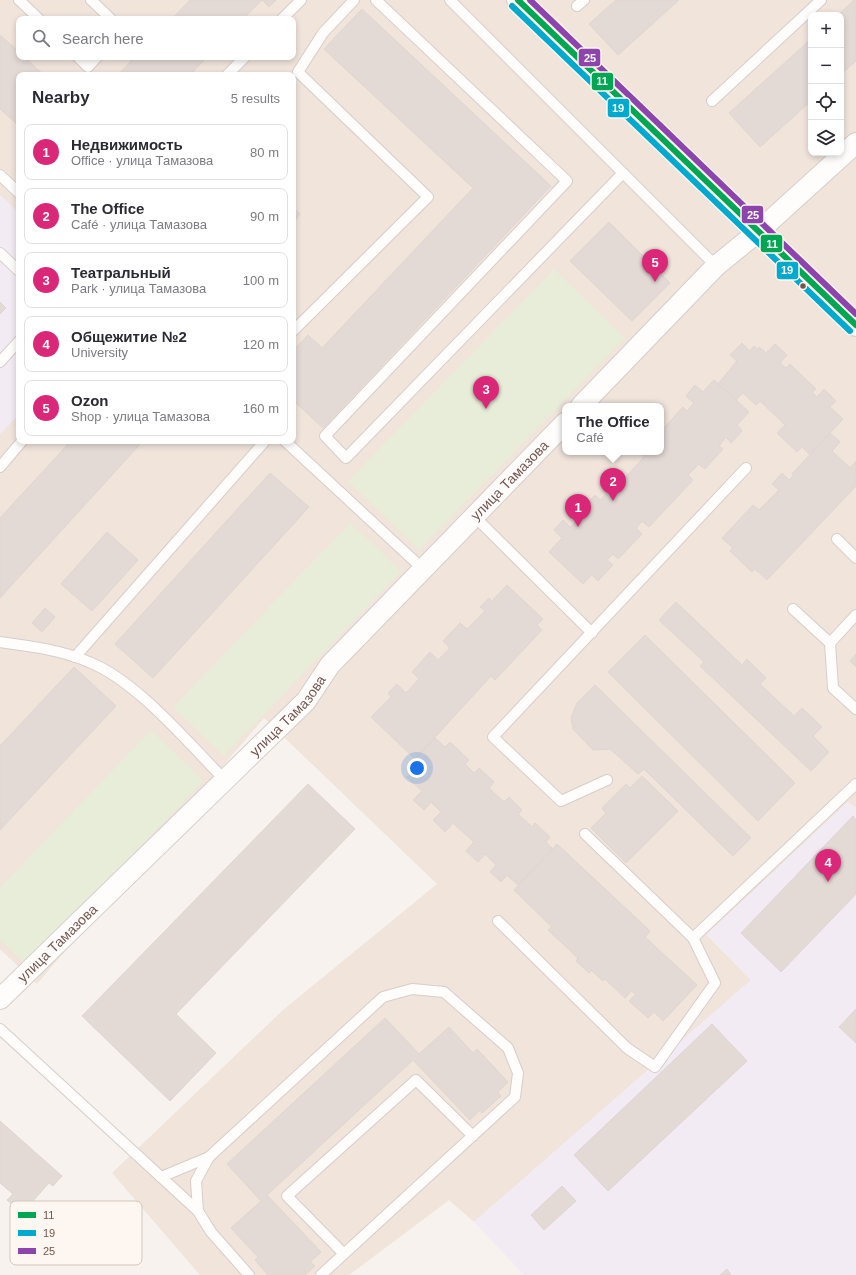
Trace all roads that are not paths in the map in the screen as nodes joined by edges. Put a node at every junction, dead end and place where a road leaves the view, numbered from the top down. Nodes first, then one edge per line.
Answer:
1 (19, 0) edge
2 (91, 0) edge
3 (301, 0) edge
4 (354, 0) edge
5 (376, 0) edge
6 (450, 0) edge
7 (518, 0) edge
8 (821, 0) edge
9 (36, 16) edge
10 (108, 16) edge
11 (285, 16) edge
12 (81, 60) edge
13 (94, 60) edge
14 (242, 60) edge
15 (230, 72) edge
16 (712, 101) dead end
17 (856, 143) edge
18 (623, 173) junction
19 (0, 175) edge
20 (16, 190) edge
21 (759, 231) junction
22 (0, 253) edge
23 (716, 266) junction
24 (16, 268) edge
25 (856, 325) edge
26 (296, 328) edge
27 (16, 344) edge
28 (0, 362) edge
29 (584, 403) edge
30 (562, 426) edge
31 (19, 444) edge
32 (262, 444) edge
33 (288, 444) edge
34 (0, 466) edge
35 (746, 468) dead end
36 (475, 517) junction
37 (837, 539) dead end
38 (856, 558) edge
39 (423, 569) junction
40 (793, 609) dead end
41 (856, 615) edge
42 (592, 633) junction
43 (0, 642) edge
44 (830, 643) junction
45 (75, 657) junction
46 (856, 709) edge
47 (225, 780) junction
48 (607, 780) dead end
49 (856, 784) edge
50 (585, 834) dead end
51 (498, 921) dead end
52 (693, 938) junction
53 (0, 999) edge
54 (0, 1029) edge
55 (473, 1136) junction
56 (210, 1156) junction
57 (161, 1177) junction
58 (198, 1211) junction
59 (344, 1254) junction
60 (249, 1275) edge
61 (321, 1275) edge

1 - 9 lane
2 - 10 lane
3 - 11 lane
4 - 26 lane
5 - 18 lane
6 - 18 lane
7 - 21 street
8 - 16 lane
12 - 13 lane
14 - 15 lane
17 - 21 street
18 - 23 lane
19 - 20 lane
21 - 23 street
21 - 25 street
22 - 24 lane
23 - 29 street
27 - 28 lane
30 - 36 street, улица Тамазова
31 - 34 lane
32 - 45 lane
33 - 39 lane
35 - 42 lane
36 - 39 street, улица Тамазова
36 - 42 lane
37 - 38 lane
39 - 47 street, улица Тамазова
40 - 44 lane
41 - 44 lane
42 - 48 lane
43 - 45 lane
44 - 46 lane
45 - 47 lane
47 - 53 street, улица Тамазова
49 - 52 lane
50 - 52 lane
51 - 52 lane
54 - 57 lane
55 - 56 lane
55 - 59 lane
55 - 59 lane
56 - 57 lane
56 - 58 lane
57 - 58 lane
58 - 60 lane
59 - 61 lane

